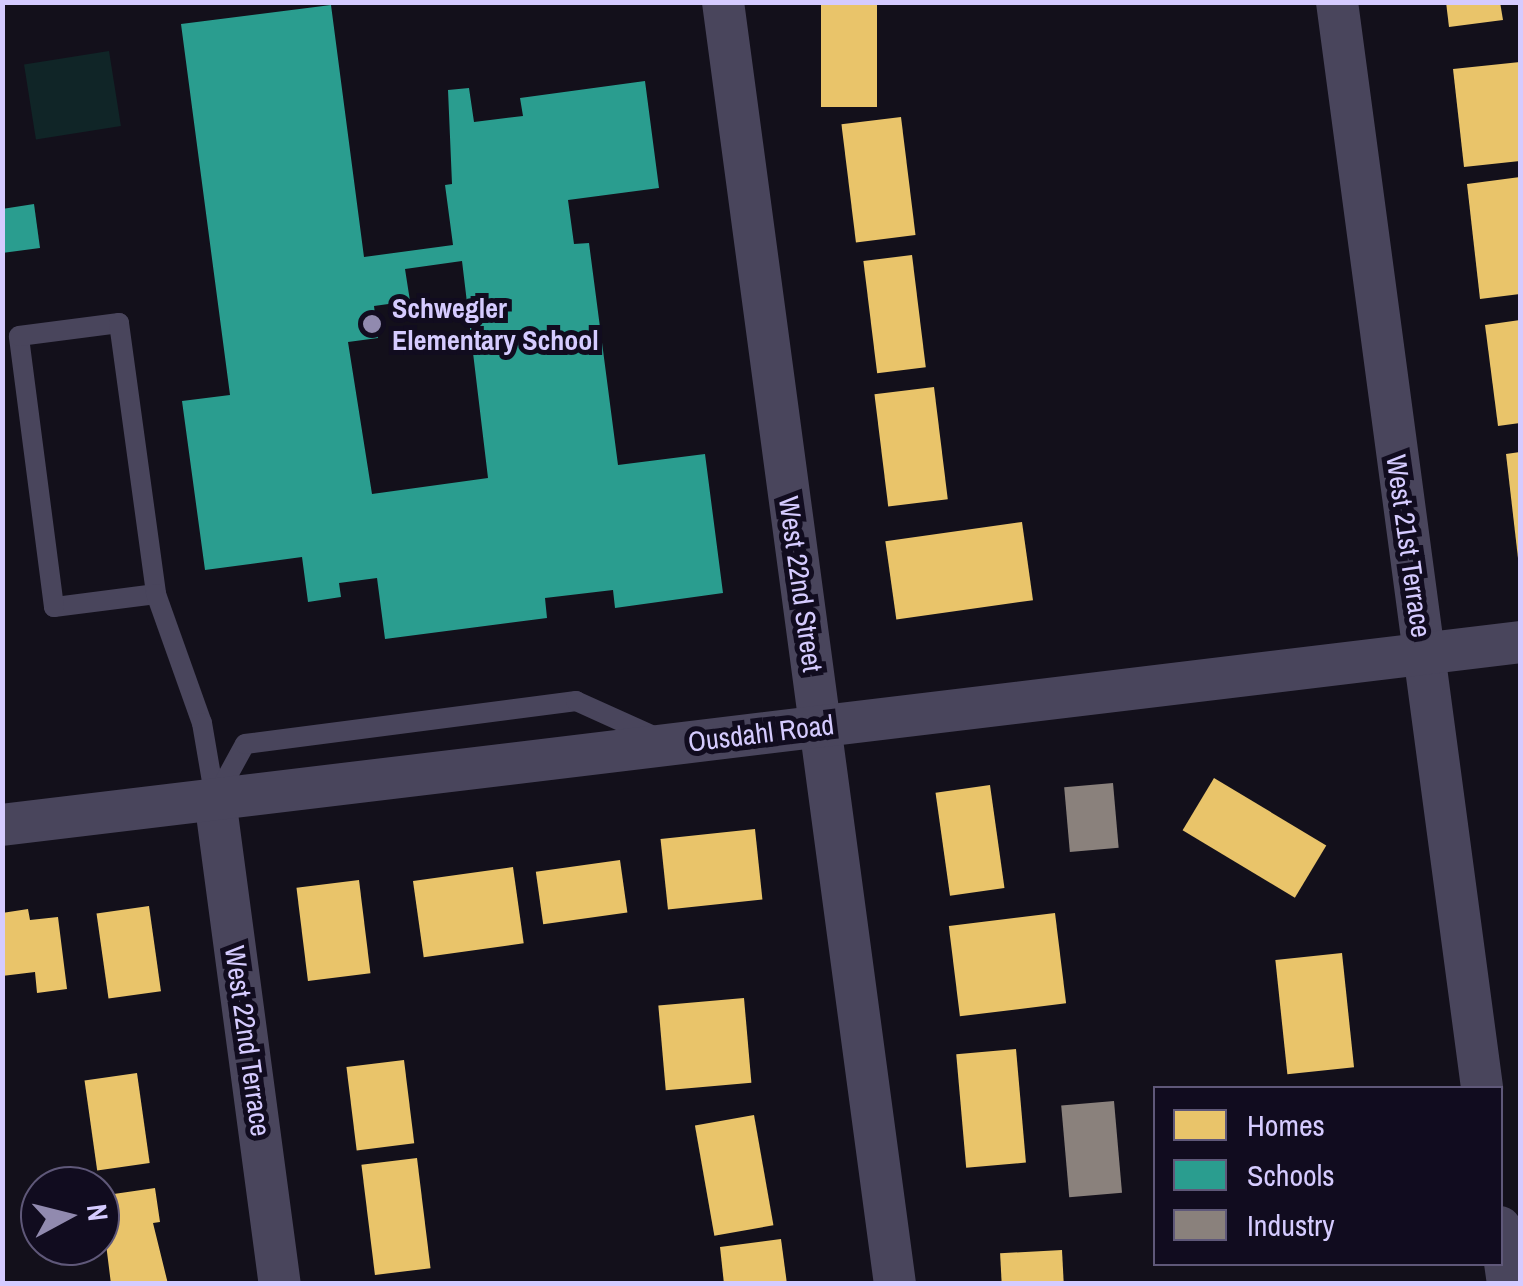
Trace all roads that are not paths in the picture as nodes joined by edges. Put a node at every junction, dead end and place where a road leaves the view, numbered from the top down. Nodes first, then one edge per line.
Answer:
1 (723, 2) edge
2 (1337, 2) edge
3 (156, 594) junction
4 (1520, 642) edge
5 (1423, 654) junction
6 (820, 726) junction
7 (216, 799) junction
8 (2, 825) edge
9 (1482, 1086) edge
10 (1503, 1248) edge
11 (280, 1284) edge
12 (895, 1284) edge
13 (1508, 1284) edge

1 - 6 street, West 22nd Street
2 - 5 street, West 21st Terrace
3 - 3 lane
3 - 7 lane
4 - 5 street, Ousdahl Road
5 - 6 street, Ousdahl Road
5 - 9 street, West 21st Terrace
6 - 7 street, Ousdahl Road
6 - 12 street, West 22nd Street
7 - 8 street, Ousdahl Road
7 - 11 street, West 22nd Terrace
10 - 13 street

